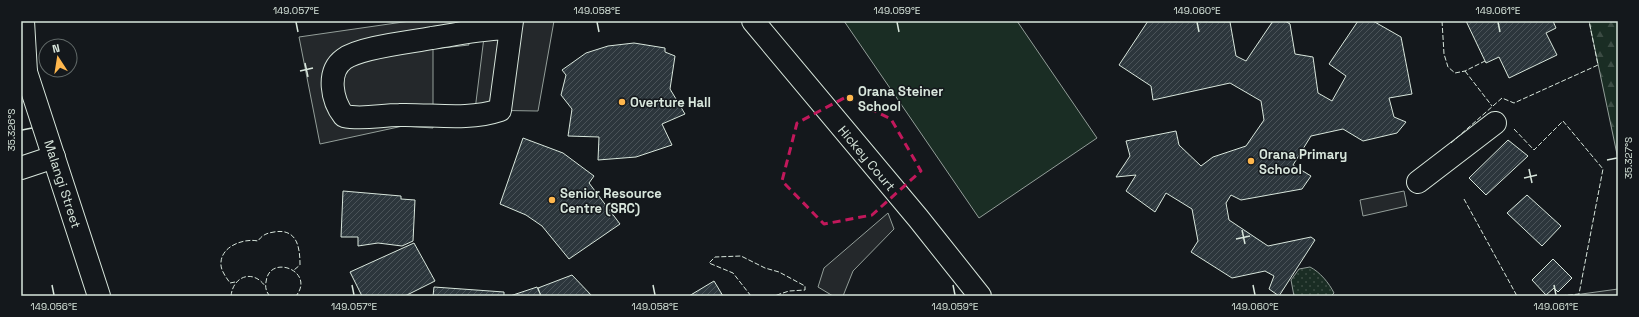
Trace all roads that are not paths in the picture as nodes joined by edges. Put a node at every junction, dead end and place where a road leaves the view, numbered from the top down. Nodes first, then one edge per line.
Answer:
1 (23, 21) edge
2 (753, 21) edge
3 (511, 24) edge
4 (24, 68) edge
5 (1495, 123) dead end
6 (54, 157) junction
7 (21, 168) edge
8 (1418, 182) dead end
9 (99, 296) edge
10 (980, 296) edge

1 - 4 street, Malangi Street
2 - 10 street, Hickey Court
3 - 3 street
4 - 6 street, Malangi Street
5 - 8 street
6 - 7 street
6 - 9 street, Malangi Street

